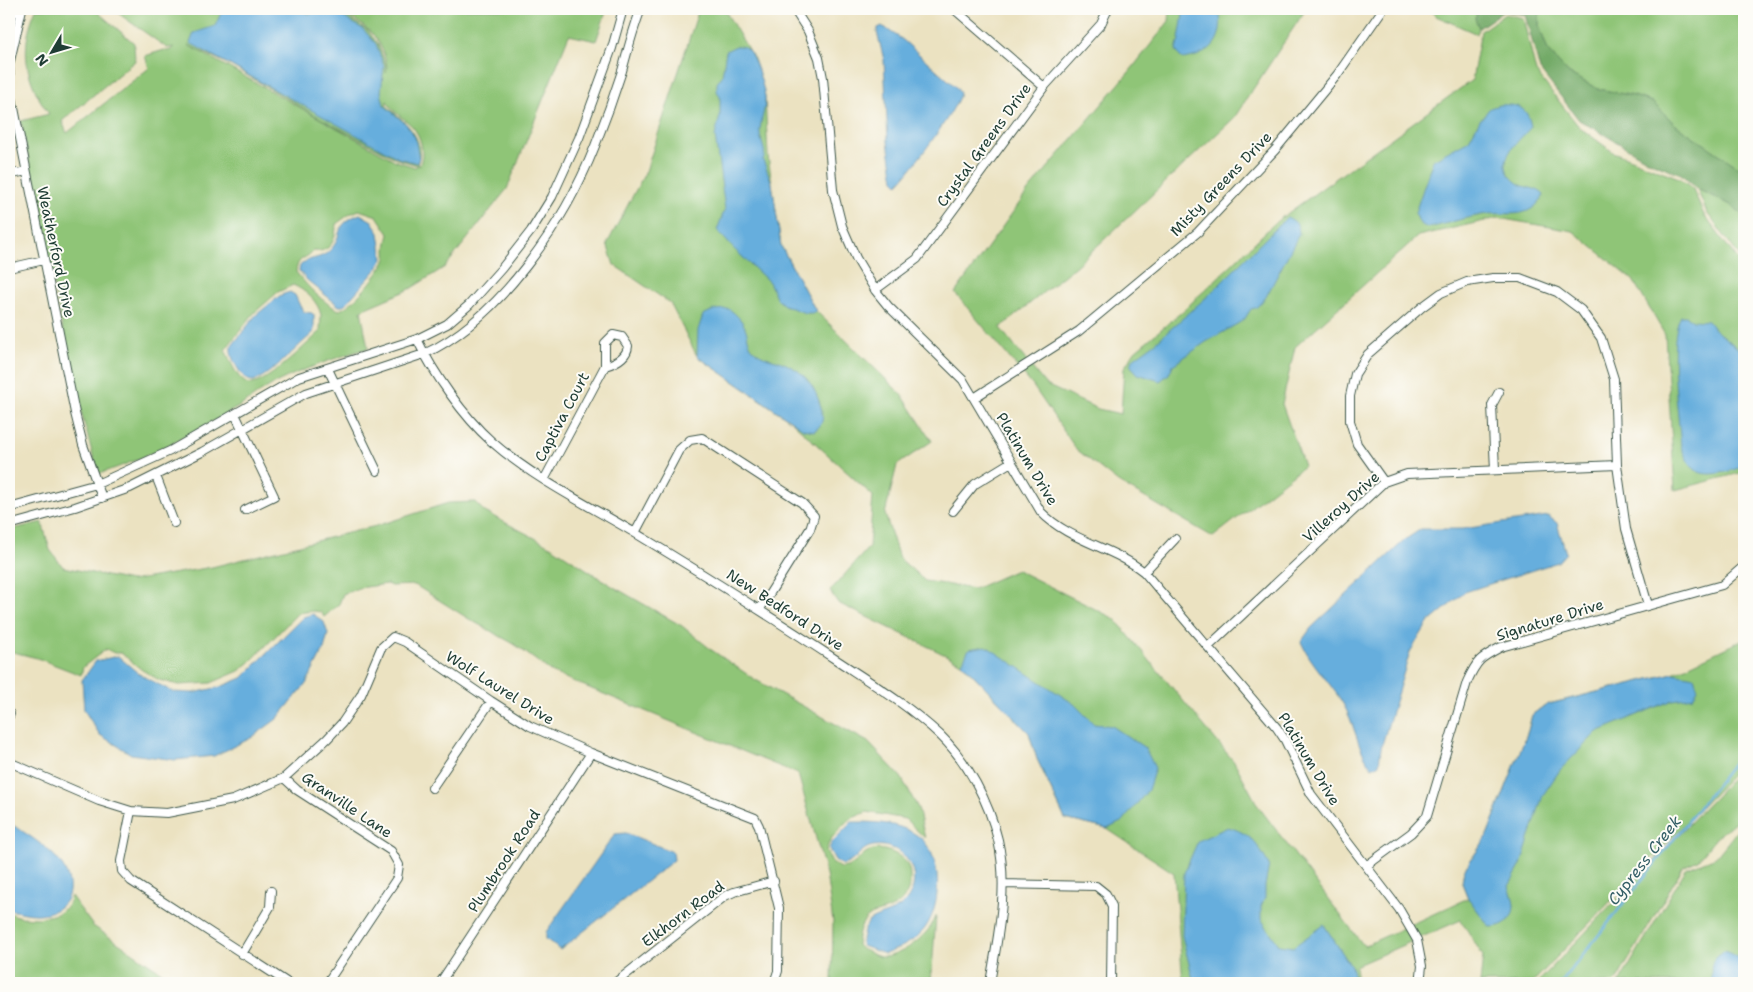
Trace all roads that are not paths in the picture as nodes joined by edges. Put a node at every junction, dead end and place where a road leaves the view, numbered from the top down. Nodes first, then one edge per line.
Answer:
1 (623, 9) edge
2 (641, 9) edge
3 (794, 9) edge
4 (954, 9) edge
5 (1108, 9) edge
6 (1383, 9) edge
7 (9, 11) edge
8 (22, 11) edge
9 (612, 48) junction
10 (627, 53) junction
11 (1044, 87) junction
12 (26, 171) junction
13 (9, 175) edge
14 (44, 260) junction
15 (9, 268) edge
16 (875, 290) junction
17 (418, 339) junction
18 (424, 354) junction
19 (605, 366) dead end
20 (328, 369) junction
21 (334, 384) junction
22 (1500, 392) dead end
23 (974, 398) junction
24 (235, 414) junction
25 (242, 429) junction
26 (1011, 462) junction
27 (1617, 465) junction
28 (1495, 470) junction
29 (377, 471) dead end
30 (156, 476) junction
31 (544, 480) junction
32 (1384, 482) junction
33 (97, 484) junction
34 (102, 498) junction
35 (9, 508) edge
36 (245, 510) dead end
37 (953, 511) dead end
38 (174, 524) dead end
39 (9, 526) edge
40 (635, 533) junction
41 (1175, 539) dead end
42 (1744, 566) edge
43 (1144, 572) junction
44 (1648, 605) junction
45 (760, 609) junction
46 (1208, 647) junction
47 (491, 701) junction
48 (591, 753) junction
49 (9, 762) edge
50 (284, 778) junction
51 (432, 788) dead end
52 (131, 811) junction
53 (1366, 866) junction
54 (774, 881) junction
55 (1004, 884) junction
56 (271, 891) dead end
57 (242, 954) junction
58 (288, 983) edge
59 (327, 983) edge
60 (440, 983) edge
61 (615, 983) edge
62 (774, 983) edge
63 (990, 983) edge
64 (1111, 983) edge
65 (1420, 983) edge

1 - 9 street
2 - 10 street
3 - 16 street, Platinum Drive
4 - 11 street
5 - 11 street, Crystal Greens Drive
6 - 23 street, Misty Greens Drive
7 - 8 street
8 - 12 street, Weatherford Drive
9 - 10 street
9 - 17 street
10 - 18 street
11 - 16 street, Crystal Greens Drive
12 - 13 street
12 - 14 street, Weatherford Drive
14 - 15 street
14 - 33 street, Weatherford Drive
16 - 23 street, Platinum Drive
17 - 18 street, New Bedford Drive
17 - 20 street
18 - 21 street
18 - 31 street, New Bedford Drive
19 - 31 street, Captiva Court
20 - 21 street
20 - 24 street
21 - 25 street
21 - 29 street
22 - 28 street
23 - 26 street, Platinum Drive
24 - 25 street
24 - 33 street
25 - 30 street
25 - 36 street
26 - 37 street
26 - 43 street, Platinum Drive
27 - 28 street, Villeroy Drive
27 - 32 street
27 - 44 street
28 - 32 street, Villeroy Drive
30 - 34 street
30 - 38 street
31 - 40 street, New Bedford Drive
32 - 46 street, Villeroy Drive
33 - 34 street, Weatherford Drive
33 - 35 street
34 - 39 street
40 - 45 street, New Bedford Drive
40 - 45 street
41 - 43 street
42 - 44 street, Signature Drive
43 - 46 street, Platinum Drive
44 - 53 street, Signature Drive
45 - 55 street, New Bedford Drive
46 - 53 street, Platinum Drive
47 - 48 street, Wolf Laurel Drive
47 - 50 street, Wolf Laurel Drive
47 - 51 street
48 - 54 street, Wolf Laurel Drive
48 - 60 street, Plumbrook Road
49 - 52 street, Wolf Laurel Drive
50 - 52 street, Wolf Laurel Drive
50 - 59 street, Granville Lane
52 - 57 street
53 - 65 street, Platinum Drive
54 - 61 street, Elkhorn Road
54 - 62 street, Wolf Laurel Drive
55 - 63 street, New Bedford Drive
55 - 64 street
56 - 57 street
57 - 58 street

